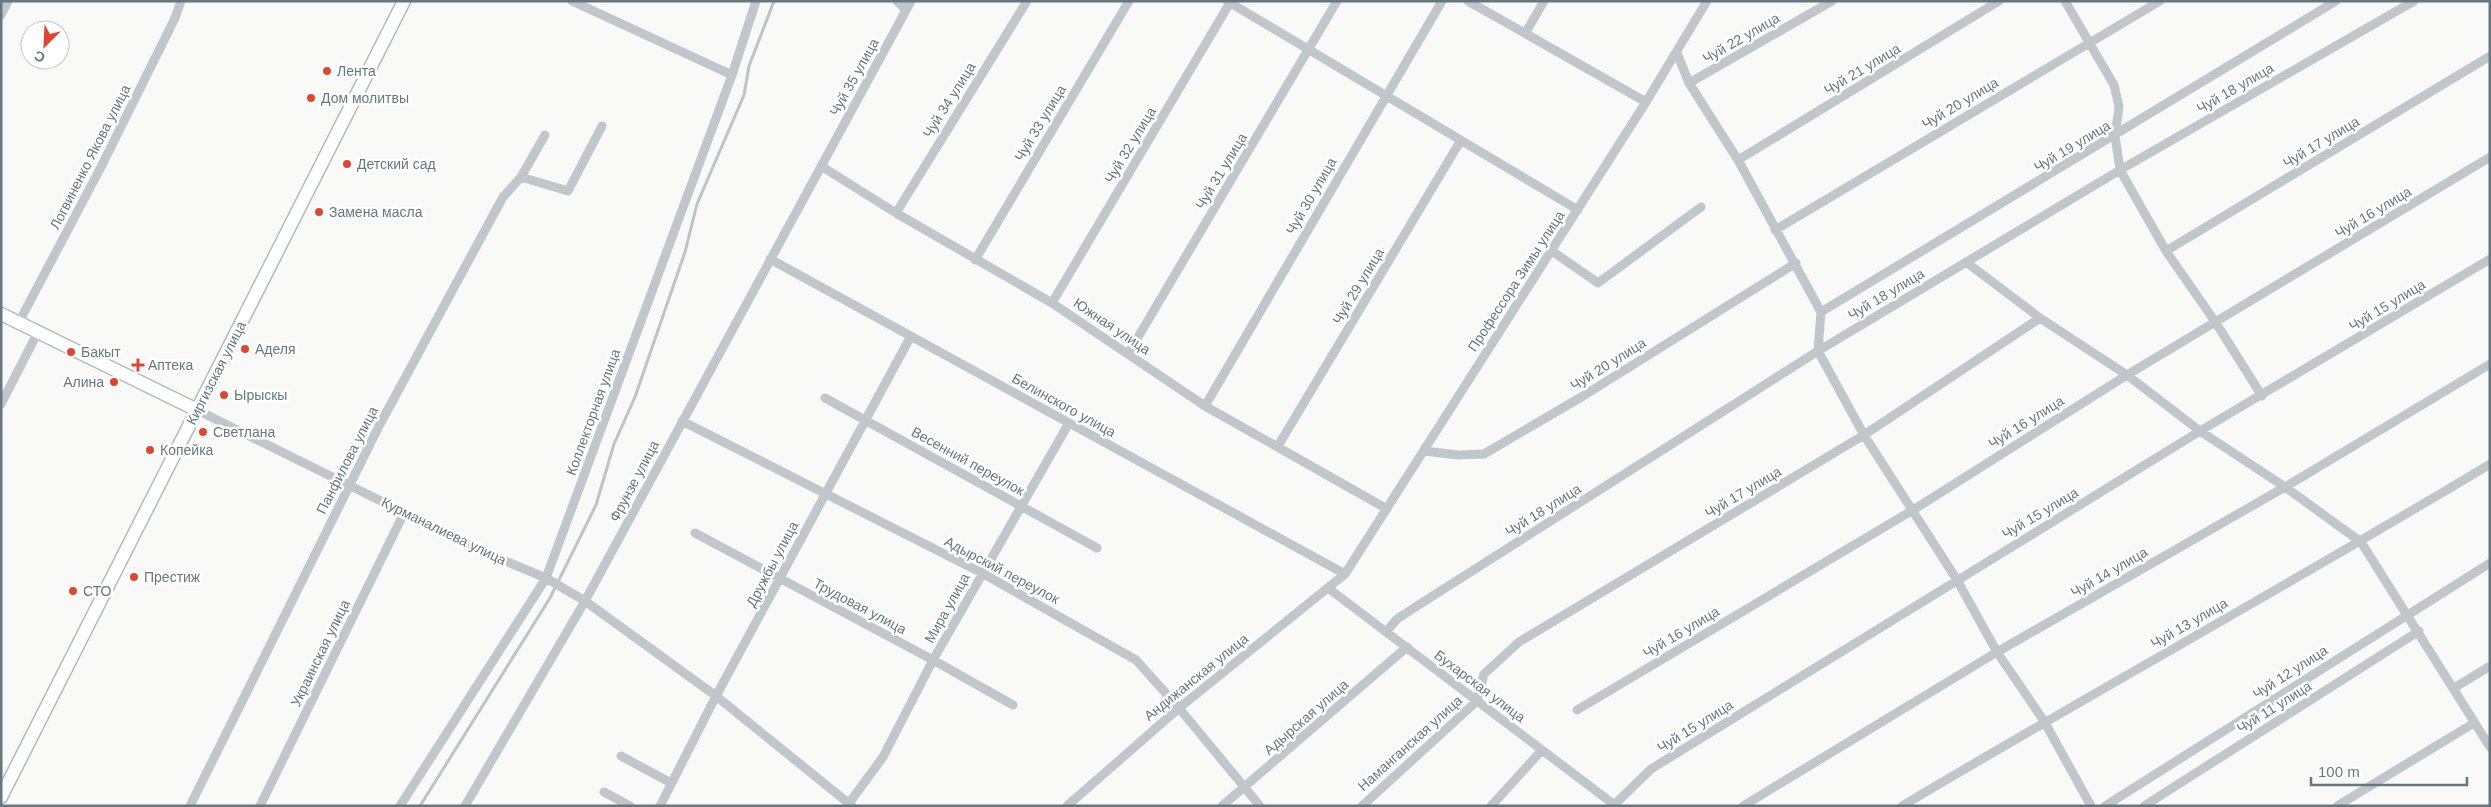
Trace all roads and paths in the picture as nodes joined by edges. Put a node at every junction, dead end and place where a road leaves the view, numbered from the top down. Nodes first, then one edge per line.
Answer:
1 (8, 1) edge
2 (181, 1) edge
3 (404, 1) edge
4 (572, 1) edge
5 (756, 1) edge
6 (896, 1) edge
7 (911, 1) edge
8 (1027, 1) edge
9 (1129, 1) edge
10 (1337, 1) edge
11 (1442, 1) edge
12 (1468, 1) edge
13 (1544, 1) edge
14 (1707, 1) edge
15 (1832, 1) edge
16 (2000, 1) edge
17 (2066, 1) edge
18 (2160, 1) edge
19 (2336, 1) edge
20 (2414, 1) edge
21 (1230, 2) edge
22 (906, 10) junction
23 (1, 15) edge
24 (1526, 32) junction
25 (2089, 42) junction
26 (1308, 50) junction
27 (1677, 53) junction
28 (2490, 56) edge
29 (732, 75) junction
30 (1689, 84) junction
31 (1386, 96) junction
32 (1646, 102) junction
33 (602, 126) dead end
34 (545, 135) dead end
35 (2115, 136) junction
36 (1460, 140) junction
37 (2490, 157) edge
38 (1738, 160) junction
39 (821, 166) junction
40 (2120, 170) junction
41 (521, 177) junction
42 (1701, 207) dead end
43 (1578, 210) junction
44 (896, 213) junction
45 (1775, 230) junction
46 (2166, 251) junction
47 (1552, 252) junction
48 (770, 259) junction
49 (2490, 259) edge
50 (975, 260) junction
51 (1966, 262) junction
52 (1796, 263) junction
53 (1052, 303) junction
54 (1821, 312) junction
55 (1, 314) edge
56 (2040, 318) junction
57 (19, 322) junction
58 (2216, 323) junction
59 (38, 332) junction
60 (911, 336) junction
61 (1818, 351) junction
62 (1128, 354) junction
63 (2490, 364) edge
64 (2127, 375) junction
65 (2262, 396) junction
66 (826, 398) dead end
67 (1, 404) edge
68 (1205, 406) junction
69 (197, 410) junction
70 (866, 420) junction
71 (682, 422) junction
72 (1069, 423) junction
73 (2200, 431) junction
74 (1864, 435) junction
75 (1278, 446) junction
76 (1424, 451) junction
77 (2490, 464) edge
78 (350, 486) junction
79 (2285, 487) junction
80 (826, 493) junction
81 (1021, 506) junction
82 (1387, 509) junction
83 (1913, 510) junction
84 (404, 513) junction
85 (695, 533) dead end
86 (2361, 542) junction
87 (1097, 548) dead end
88 (2490, 563) edge
89 (982, 573) junction
90 (1346, 574) junction
91 (546, 578) junction
92 (779, 579) junction
93 (1957, 580) junction
94 (1328, 588) junction
95 (585, 601) junction
96 (2408, 613) junction
97 (2419, 631) junction
98 (1386, 632) junction
99 (1407, 647) junction
100 (1997, 652) junction
101 (933, 660) junction
102 (2490, 666) edge
103 (2454, 688) junction
104 (716, 696) junction
105 (1477, 701) junction
106 (1013, 705) dead end
107 (1179, 708) junction
108 (1577, 710) dead end
109 (2044, 721) junction
110 (2474, 723) junction
111 (2490, 747) edge
112 (1542, 750) junction
113 (621, 756) dead end
114 (671, 784) junction
115 (1246, 787) junction
116 (604, 792) dead end
117 (1, 797) edge
118 (850, 805) edge
119 (1614, 805) edge
120 (190, 806) edge
121 (260, 806) edge
122 (400, 806) edge
123 (465, 806) edge
124 (630, 806) edge
125 (660, 806) edge
126 (1067, 806) edge
127 (1222, 806) edge
128 (1260, 806) edge
129 (1362, 806) edge
130 (1491, 806) edge
131 (1744, 806) edge
132 (1902, 806) edge
133 (2091, 806) edge
134 (2106, 806) edge
135 (2144, 806) edge
136 (2337, 806) edge

1 - 23 street
2 - 57 street, Логвиненко Якова улица
3 - 69 main road, Киргизская улица
4 - 29 street
5 - 29 street, Коллекторная улица
6 - 22 street
7 - 22 street, Чуй 35 улица
8 - 44 street, Чуй 34 улица
9 - 50 street, Чуй 33 улица
10 - 26 street, Чуй 31 улица
11 - 31 street, Чуй 30 улица
12 - 24 street
13 - 24 street
14 - 27 street, Профессора Зимы улица
15 - 30 street, Чуй 22 улица
16 - 38 street, Чуй 21 улица
17 - 25 street
18 - 25 street, Чуй 20 улица
19 - 35 street, Чуй 19 улица
20 - 40 street, Чуй 18 улица
21 - 26 street
21 - 53 street, Чуй 32 улица
22 - 39 street, Чуй 35 улица
24 - 32 street
25 - 35 street
25 - 45 street, Чуй 20 улица
26 - 31 street
26 - 62 street, Чуй 31 улица
27 - 30 street
27 - 32 street, Профессора Зимы улица
28 - 46 street, Чуй 17 улица
29 - 91 street, Коллекторная улица
30 - 38 street
31 - 36 street
31 - 68 street, Чуй 30 улица
32 - 43 street, Профессора Зимы улица
33 - 41 street
34 - 41 street, Панфилова улица
35 - 40 street
35 - 54 street, Чуй 19 улица
36 - 43 street
36 - 75 street, Чуй 29 улица
37 - 58 street, Чуй 16 улица
38 - 45 street
39 - 44 street, Южная улица
39 - 48 street, Фрунзе улица
40 - 46 street
40 - 51 street, Чуй 18 улица
41 - 78 street, Панфилова улица
42 - 47 street
43 - 47 street, Профессора Зимы улица
44 - 50 street, Южная улица
45 - 52 street
46 - 58 street
47 - 76 street, Профессора Зимы улица
48 - 60 street, Белинского улица
48 - 71 street, Фрунзе улица
49 - 65 street, Чуй 15 улица
50 - 53 street, Южная улица
51 - 56 street
51 - 61 street, Чуй 18 улица
52 - 54 street
52 - 76 street, Чуй 20 улица
53 - 62 street, Южная улица
54 - 61 street
55 - 57 main road, Курманалиева улица
56 - 64 street
56 - 74 street, Чуй 17 улица
57 - 59 main road, Курманалиева улица
58 - 64 street, Чуй 16 улица
58 - 65 street
59 - 67 street
59 - 69 main road, Курманалиева улица
60 - 70 street, Дружбы улица
60 - 72 street, Белинского улица
61 - 74 street
61 - 98 street, Чуй 18 улица
62 - 68 street, Южная улица
63 - 79 street, Чуй 14 улица
64 - 73 street
64 - 83 street, Чуй 16 улица
65 - 73 street, Чуй 15 улица
66 - 70 street, Весенний переулок
68 - 75 street, Южная улица
69 - 78 street, Курманалиева улица
69 - 117 main road, Киргизская улица
70 - 80 street, Дружбы улица
70 - 81 street, Весенний переулок
71 - 80 street, Адырский переулок
71 - 95 street, Фрунзе улица
72 - 81 street, Мира улица
72 - 90 street, Белинского улица
73 - 79 street
73 - 93 street, Чуй 15 улица
74 - 83 street
74 - 105 street, Чуй 17 улица
75 - 82 street, Южная улица
76 - 82 street, Профессора Зимы улица
77 - 86 street, Чуй 13 улица
78 - 84 street, Курманалиева улица
78 - 120 street, Панфилова улица
79 - 86 street
79 - 100 street, Чуй 14 улица
80 - 89 street, Адырский переулок
80 - 92 street, Дружбы улица
81 - 87 street, Весенний переулок
81 - 89 street, Мира улица
82 - 90 street, Профессора Зимы улица
83 - 93 street
83 - 108 street, Чуй 16 улица
84 - 91 street, Курманалиева улица
84 - 121 street, Украинская улица
85 - 92 street, Трудовая улица
86 - 96 street
86 - 109 street, Чуй 13 улица
88 - 96 street, Чуй 12 улица
89 - 101 street, Мира улица
89 - 107 street, Адырский переулок
90 - 94 street, Андижанская улица
91 - 95 street, Курманалиева улица
91 - 122 street, Коллекторная улица
92 - 101 street, Трудовая улица
92 - 104 street, Дружбы улица
93 - 100 street
93 - 119 street, Чуй 15 улица
94 - 98 street, Бухарская улица
94 - 107 street, Андижанская улица
95 - 104 street, Курманалиева улица
95 - 123 street, Фрунзе улица
96 - 97 street
96 - 134 street, Чуй 12 улица
97 - 103 street
97 - 135 street, Чуй 11 улица
98 - 99 street, Бухарская улица
99 - 105 street, Бухарская улица
99 - 115 street, Адырская улица
100 - 109 street
100 - 131 street, Чуй 14 улица
101 - 106 street, Трудовая улица
101 - 118 street, Мира улица
102 - 103 street
103 - 110 street
104 - 114 street, Дружбы улица
104 - 118 street, Курманалиева улица
105 - 112 street, Бухарская улица
105 - 129 street, Наманганская улица
107 - 115 street, Адырский переулок
107 - 126 street, Андижанская улица
109 - 132 street, Чуй 13 улица
109 - 133 street
110 - 111 street
110 - 136 street
112 - 119 street, Бухарская улица
112 - 130 street
113 - 114 street
114 - 125 street, Дружбы улица
115 - 127 street, Адырская улица
115 - 128 street, Адырский переулок
116 - 124 street

